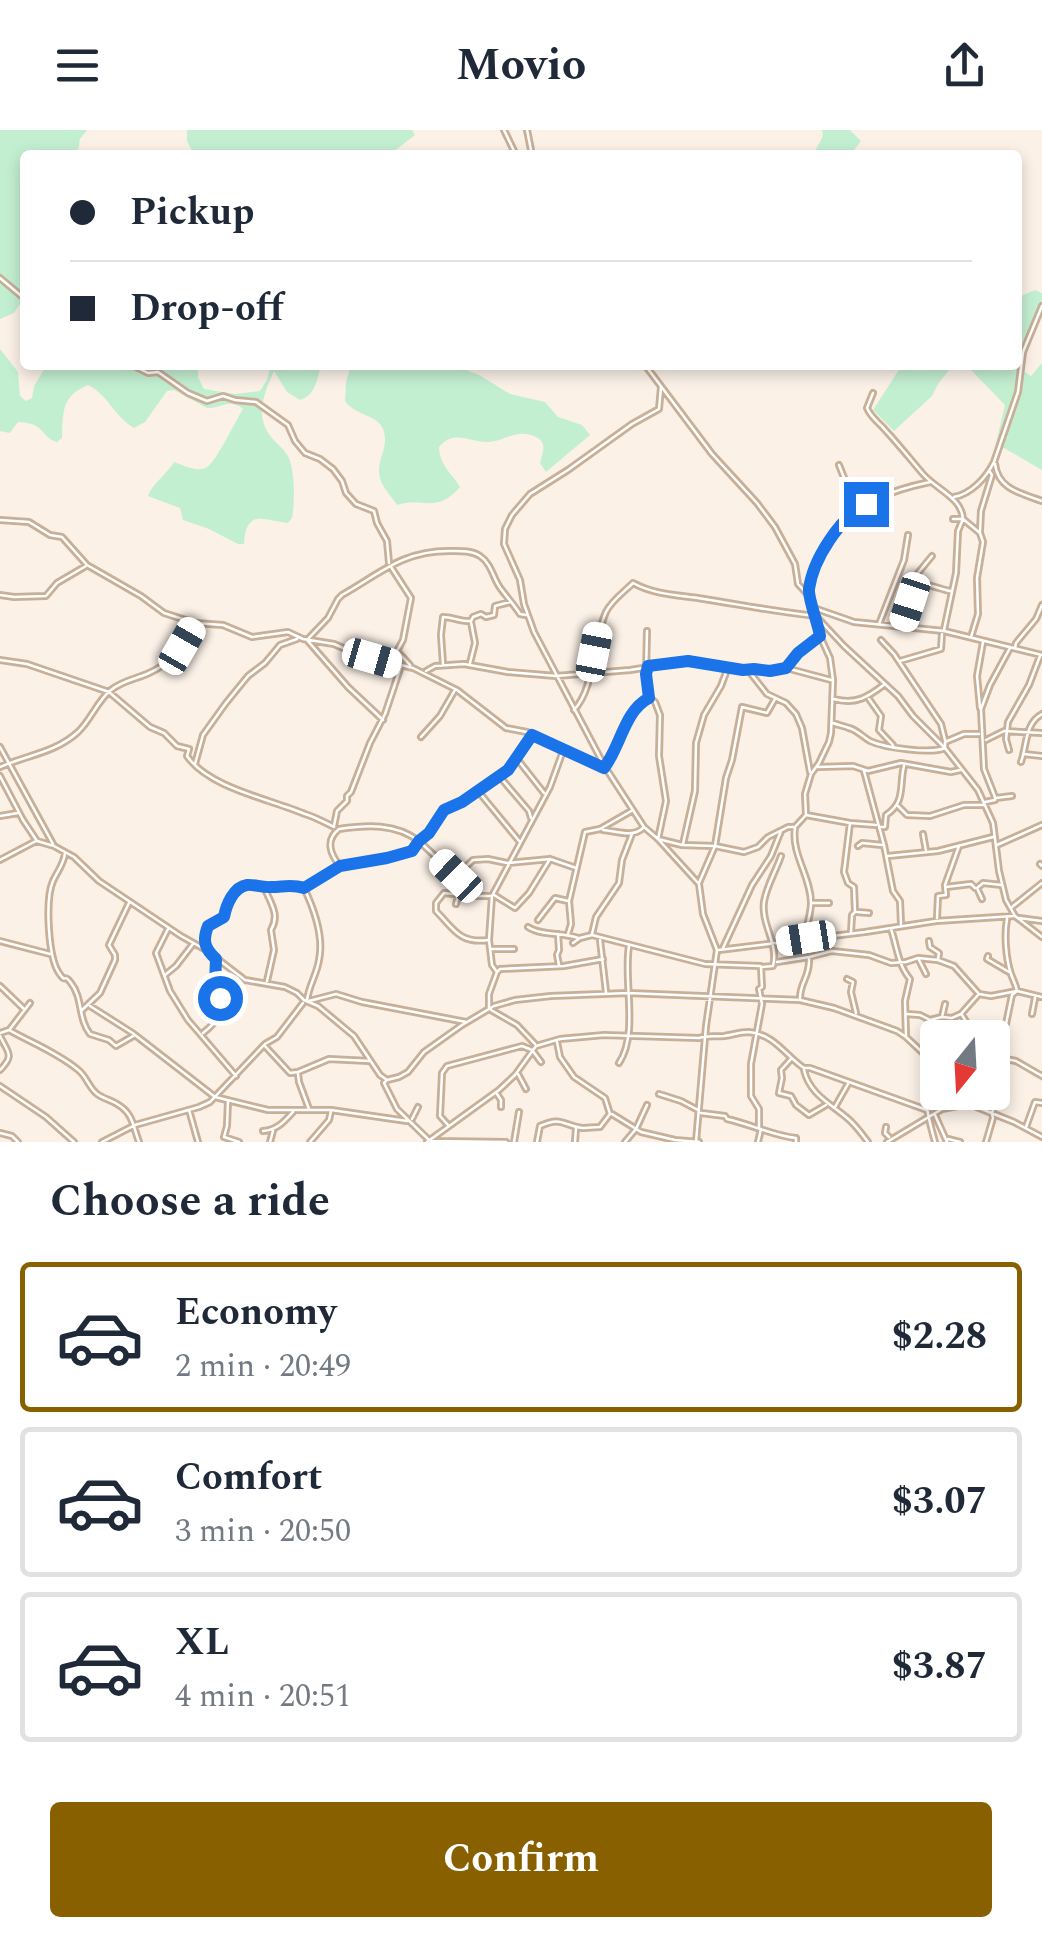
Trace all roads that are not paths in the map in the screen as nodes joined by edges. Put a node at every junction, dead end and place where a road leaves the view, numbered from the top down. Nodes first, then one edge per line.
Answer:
1 (0, 278) edge
2 (20, 295) edge
3 (1042, 306) edge
4 (1022, 365) edge
5 (143, 370) edge
6 (649, 370) edge
7 (1021, 370) edge
8 (661, 387) junction
9 (873, 393) dead end
10 (994, 462) junction
11 (838, 464) dead end
12 (990, 471) junction
13 (932, 482) junction
14 (952, 498) junction
15 (1042, 501) edge
16 (856, 510) junction
17 (964, 518) junction
18 (953, 519) dead end
19 (0, 520) edge
20 (980, 533) junction
21 (908, 536) dead end
22 (932, 556) dead end
23 (87, 565) junction
24 (390, 566) junction
25 (913, 591) junction
26 (951, 591) junction
27 (0, 595) edge
28 (810, 597) junction
29 (512, 602) junction
30 (1042, 605) edge
31 (814, 608) junction
32 (528, 616) junction
33 (816, 616) junction
34 (1040, 616) edge
35 (471, 621) junction
36 (195, 623) junction
37 (878, 625) junction
38 (901, 628) junction
39 (943, 631) junction
40 (648, 632) dead end
41 (820, 636) junction
42 (971, 637) junction
43 (299, 638) junction
44 (984, 639) junction
45 (307, 640) junction
46 (882, 640) dead end
47 (1013, 647) junction
48 (1041, 655) edge
49 (0, 660) edge
50 (899, 662) junction
51 (470, 665) junction
52 (402, 666) junction
53 (444, 666) junction
54 (648, 666) junction
55 (413, 668) junction
56 (786, 668) junction
57 (727, 669) junction
58 (748, 670) junction
59 (424, 673) junction
60 (590, 673) junction
61 (556, 676) junction
62 (832, 680) junction
63 (886, 683) junction
64 (456, 689) junction
65 (108, 692) junction
66 (649, 698) junction
67 (832, 698) junction
68 (868, 698) junction
69 (775, 699) junction
70 (574, 710) junction
71 (981, 710) junction
72 (1042, 714) edge
73 (383, 720) junction
74 (832, 722) junction
75 (1006, 732) junction
76 (1028, 732) junction
77 (1042, 733) edge
78 (982, 734) junction
79 (532, 735) junction
80 (421, 738) dead end
81 (984, 741) junction
82 (944, 742) junction
83 (893, 745) junction
84 (0, 748) edge
85 (564, 748) junction
86 (944, 748) junction
87 (1008, 750) dead end
88 (1024, 754) junction
89 (1042, 756) edge
90 (518, 758) junction
91 (1021, 762) dead end
92 (10, 763) junction
93 (905, 764) junction
94 (195, 766) junction
95 (0, 767) edge
96 (816, 767) junction
97 (604, 768) junction
98 (961, 769) junction
99 (864, 771) junction
100 (811, 774) junction
101 (0, 776) edge
102 (499, 776) junction
103 (478, 790) junction
104 (546, 795) junction
105 (1012, 796) dead end
106 (995, 799) junction
107 (985, 804) junction
108 (898, 806) junction
109 (633, 810) junction
110 (19, 812) junction
111 (806, 815) junction
112 (0, 816) edge
113 (532, 821) junction
114 (850, 824) junction
115 (1042, 825) edge
116 (878, 826) junction
117 (334, 827) junction
118 (644, 827) junction
119 (795, 827) junction
120 (600, 829) junction
121 (781, 831) junction
122 (632, 834) junction
123 (923, 834) dead end
124 (994, 837) junction
125 (330, 840) junction
126 (658, 840) junction
127 (37, 841) junction
128 (419, 841) junction
129 (520, 842) junction
130 (682, 845) junction
131 (884, 845) junction
132 (960, 845) junction
133 (995, 845) junction
134 (54, 846) junction
135 (714, 846) junction
136 (858, 846) dead end
137 (64, 851) junction
138 (926, 853) junction
139 (782, 856) dead end
140 (886, 856) junction
141 (550, 859) junction
142 (0, 860) edge
143 (510, 863) junction
144 (340, 866) junction
145 (576, 868) junction
146 (699, 884) junction
147 (1042, 884) edge
148 (1003, 885) junction
149 (946, 887) junction
150 (265, 888) junction
151 (304, 888) junction
152 (976, 888) junction
153 (458, 894) junction
154 (492, 895) junction
155 (982, 898) dead end
156 (130, 902) junction
157 (569, 902) junction
158 (829, 902) dead end
159 (811, 903) junction
160 (456, 904) dead end
161 (1010, 908) junction
162 (855, 912) junction
163 (868, 912) dead end
164 (1017, 916) junction
165 (1007, 918) junction
166 (538, 920) dead end
167 (937, 920) junction
168 (1042, 920) edge
169 (901, 925) junction
170 (890, 927) junction
171 (169, 928) junction
172 (528, 928) dead end
173 (558, 932) junction
174 (568, 934) junction
175 (851, 934) junction
176 (592, 936) junction
177 (580, 938) junction
178 (600, 938) junction
179 (806, 938) junction
180 (1042, 938) edge
181 (489, 940) junction
182 (0, 941) edge
183 (929, 941) dead end
184 (194, 942) junction
185 (573, 944) dead end
186 (630, 944) junction
187 (774, 944) junction
188 (490, 948) junction
189 (514, 949) dead end
190 (206, 950) junction
191 (719, 950) junction
192 (52, 954) junction
193 (988, 956) dead end
194 (810, 957) junction
195 (918, 958) junction
196 (216, 959) junction
197 (603, 959) junction
198 (938, 960) junction
199 (776, 962) junction
200 (898, 962) junction
201 (560, 966) junction
202 (715, 966) junction
203 (762, 966) junction
204 (498, 972) junction
205 (1010, 973) junction
206 (926, 974) dead end
207 (164, 977) junction
208 (847, 979) dead end
209 (267, 983) junction
210 (0, 986) edge
211 (1017, 992) junction
212 (628, 993) junction
213 (606, 994) junction
214 (979, 994) junction
215 (1035, 996) junction
216 (710, 997) junction
217 (1042, 997) edge
218 (760, 999) junction
219 (800, 1000) junction
220 (306, 1001) junction
221 (30, 1003) dead end
222 (944, 1004) dead end
223 (89, 1006) junction
224 (489, 1009) junction
225 (25, 1010) junction
226 (80, 1010) junction
227 (856, 1014) junction
228 (905, 1014) junction
229 (962, 1014) junction
230 (1032, 1014) dead end
231 (942, 1017) junction
232 (965, 1020) edge
233 (1007, 1020) edge
234 (467, 1022) junction
235 (10, 1030) junction
236 (202, 1034) junction
237 (756, 1034) junction
238 (0, 1035) edge
239 (135, 1035) junction
240 (627, 1035) junction
241 (705, 1035) junction
242 (906, 1036) junction
243 (556, 1040) junction
244 (264, 1045) junction
245 (534, 1048) junction
246 (920, 1050) edge
247 (792, 1058) junction
248 (1010, 1060) edge
249 (371, 1062) junction
250 (541, 1062) dead end
251 (619, 1063) dead end
252 (804, 1068) junction
253 (0, 1069) edge
254 (298, 1072) junction
255 (517, 1072) junction
256 (236, 1076) junction
257 (1042, 1076) edge
258 (388, 1080) junction
259 (848, 1082) junction
260 (0, 1086) edge
261 (526, 1089) dead end
262 (496, 1092) junction
263 (658, 1094) dead end
264 (215, 1097) junction
265 (228, 1101) junction
266 (1042, 1103) edge
267 (827, 1104) junction
268 (647, 1105) dead end
269 (501, 1107) dead end
270 (920, 1107) edge
271 (418, 1108) dead end
272 (309, 1109) junction
273 (834, 1109) junction
274 (190, 1110) junction
275 (294, 1110) junction
276 (331, 1110) junction
277 (926, 1110) edge
278 (944, 1110) edge
279 (983, 1110) edge
280 (993, 1110) edge
281 (519, 1112) dead end
282 (699, 1112) junction
283 (610, 1114) junction
284 (934, 1114) junction
285 (992, 1114) junction
286 (928, 1117) junction
287 (409, 1121) junction
288 (135, 1124) junction
289 (448, 1125) junction
290 (576, 1126) junction
291 (760, 1128) junction
292 (886, 1128) dead end
293 (1026, 1128) junction
294 (636, 1129) junction
295 (273, 1130) junction
296 (263, 1131) dead end
297 (0, 1132) edge
298 (1042, 1137) edge
299 (223, 1140) edge
300 (889, 1140) edge
301 (947, 1141) edge
302 (18, 1142) edge
303 (74, 1142) edge
304 (102, 1142) edge
305 (139, 1142) edge
306 (198, 1142) edge
307 (239, 1142) edge
308 (270, 1142) edge
309 (310, 1142) edge
310 (429, 1142) edge
311 (506, 1142) edge
312 (514, 1142) edge
313 (537, 1142) edge
314 (575, 1142) edge
315 (625, 1142) edge
316 (697, 1142) edge
317 (758, 1142) edge
318 (796, 1142) edge
319 (868, 1142) edge
320 (935, 1142) edge
321 (960, 1142) edge
322 (986, 1142) edge

1 - 2 street
3 - 4 street
5 - 24 street
6 - 8 street
7 - 10 street
8 - 28 street
8 - 32 street
9 - 13 street
10 - 12 street
10 - 15 street
11 - 16 street
12 - 14 street
12 - 20 street
13 - 14 street
13 - 16 street
14 - 17 street
16 - 28 street
17 - 18 street
17 - 20 street
17 - 26 street
19 - 23 street
20 - 42 street
21 - 37 street
22 - 25 street
23 - 27 street
23 - 36 street
24 - 29 street
24 - 45 street
24 - 55 street
25 - 26 street
25 - 38 street
26 - 39 street
28 - 31 street
29 - 32 street
29 - 35 street
30 - 34 street
31 - 33 street
31 - 37 street
32 - 61 street
33 - 41 street
33 - 60 street
33 - 63 street
34 - 47 street
35 - 51 street
35 - 53 street
36 - 43 street
36 - 65 street
37 - 38 street
38 - 39 street
39 - 42 street
39 - 50 street
40 - 54 street
41 - 56 street
41 - 62 street
42 - 44 street
43 - 45 street
43 - 94 street
44 - 47 street
44 - 71 street
45 - 52 street
45 - 73 street
46 - 50 street
47 - 48 street
47 - 71 street
48 - 75 street
49 - 65 street
50 - 82 street
51 - 53 street
51 - 61 street
52 - 55 street
52 - 73 street
53 - 59 street
54 - 57 street
54 - 60 street
54 - 66 street
55 - 59 street
56 - 58 street
56 - 62 street
57 - 58 street
57 - 130 street
58 - 69 street
59 - 64 street
60 - 61 street
60 - 70 street
61 - 70 street
62 - 67 street
63 - 68 street
63 - 86 street
64 - 79 street
64 - 80 street
65 - 92 street
65 - 94 street
66 - 97 street
66 - 126 street
67 - 68 street
67 - 74 street
68 - 83 street
69 - 100 street
69 - 135 street
70 - 97 street
71 - 78 street
72 - 76 street
73 - 117 street
74 - 83 street
74 - 96 street
75 - 76 street
75 - 81 street
75 - 87 street
76 - 77 street
76 - 88 street
78 - 81 street
78 - 82 street
79 - 85 street
79 - 90 street
81 - 106 street
82 - 86 street
83 - 86 street
84 - 92 street
85 - 97 street
85 - 104 street
86 - 98 street
88 - 89 street
88 - 91 street
90 - 102 street
90 - 104 street
92 - 95 street
92 - 134 street
93 - 98 street
93 - 99 street
93 - 108 street
94 - 117 street
96 - 99 street
96 - 100 street
97 - 109 street
98 - 107 street
99 - 116 street
100 - 111 street
101 - 110 street
102 - 103 street
102 - 113 street
103 - 128 street
103 - 129 street
104 - 113 street
105 - 106 street
106 - 107 street
107 - 108 street
107 - 124 street
108 - 116 street
109 - 118 street
109 - 120 street
110 - 112 street
110 - 127 street
111 - 114 street
111 - 119 street
113 - 129 street
114 - 116 street
114 - 162 street
115 - 133 street
116 - 131 street
117 - 125 street
118 - 122 street
118 - 126 street
119 - 121 street
119 - 159 street
120 - 122 street
120 - 145 street
121 - 135 street
121 - 191 street
122 - 176 street
123 - 138 street
124 - 132 street
124 - 133 street
125 - 128 street
125 - 144 street
126 - 130 street
126 - 146 street
127 - 134 street
127 - 142 street
128 - 143 street
128 - 144 street
129 - 143 street
130 - 135 street
131 - 136 street
131 - 140 street
132 - 138 street
132 - 149 street
133 - 148 street
134 - 137 street
135 - 146 street
137 - 156 street
137 - 192 street
138 - 140 street
139 - 187 street
140 - 169 street
141 - 143 street
141 - 145 street
141 - 154 street
143 - 154 street
144 - 151 street
145 - 157 street
146 - 191 street
147 - 161 street
148 - 152 street
148 - 161 street
149 - 152 street
149 - 167 street
150 - 151 street
150 - 190 street
150 - 209 street
151 - 220 street
152 - 155 street
153 - 154 street
153 - 160 street
153 - 181 street
154 - 181 street
156 - 171 street
156 - 223 street
157 - 166 street
157 - 174 street
158 - 159 street
159 - 179 street
161 - 164 street
162 - 163 street
162 - 175 street
164 - 165 street
164 - 168 street
164 - 180 street
165 - 167 street
165 - 205 street
167 - 169 street
169 - 170 street
170 - 175 street
170 - 200 street
171 - 184 street
171 - 207 street
172 - 173 street
173 - 174 street
173 - 201 street
174 - 177 street
175 - 179 street
176 - 177 street
176 - 178 street
177 - 185 street
178 - 186 street
178 - 197 street
179 - 187 street
181 - 188 street
182 - 192 street
183 - 198 street
184 - 190 street
184 - 207 street
186 - 202 street
186 - 212 street
187 - 191 street
187 - 199 street
188 - 189 street
188 - 204 street
190 - 196 street
191 - 202 street
192 - 226 street
193 - 205 street
194 - 199 street
194 - 200 street
194 - 219 street
195 - 198 street
195 - 200 street
195 - 206 street
196 - 209 street
196 - 236 street
197 - 201 street
197 - 213 street
198 - 214 street
199 - 203 street
200 - 228 street
201 - 204 street
202 - 203 street
202 - 216 street
203 - 218 street
204 - 224 street
205 - 211 street
207 - 236 street
208 - 227 street
209 - 220 street
210 - 225 street
211 - 214 street
211 - 215 street
211 - 233 street
212 - 213 street
212 - 216 street
212 - 240 street
213 - 224 street
214 - 229 street
215 - 217 street
215 - 230 street
216 - 218 street
216 - 241 street
218 - 219 street
218 - 237 street
219 - 227 street
220 - 234 street
220 - 244 street
220 - 249 street
221 - 225 street
222 - 231 street
223 - 226 street
223 - 239 street
224 - 234 street
224 - 245 street
225 - 235 street
226 - 239 street
227 - 242 street
228 - 231 street
228 - 242 street
229 - 231 street
229 - 232 street
234 - 258 street
235 - 238 street
235 - 288 street
236 - 256 street
237 - 241 street
237 - 247 street
237 - 291 street
238 - 253 street
239 - 264 street
240 - 241 street
240 - 243 street
240 - 251 street
241 - 282 street
242 - 246 street
243 - 245 street
243 - 283 street
244 - 254 street
244 - 256 street
245 - 250 street
245 - 255 street
245 - 289 street
247 - 252 street
247 - 267 street
248 - 257 street
249 - 254 street
249 - 258 street
252 - 259 street
252 - 267 street
254 - 272 street
255 - 261 street
255 - 262 street
256 - 264 street
258 - 287 street
259 - 270 street
259 - 273 street
260 - 303 street
262 - 269 street
262 - 289 street
263 - 282 street
264 - 265 street
264 - 274 street
265 - 275 street
265 - 299 street
266 - 293 street
267 - 273 street
268 - 294 street
271 - 287 street
272 - 275 street
272 - 276 street
273 - 319 street
274 - 288 street
274 - 306 street
275 - 295 street
276 - 287 street
276 - 309 street
277 - 286 street
278 - 284 street
279 - 285 street
280 - 285 street
281 - 312 street
282 - 291 street
282 - 316 street
283 - 290 street
283 - 294 street
284 - 286 street
284 - 301 street
285 - 293 street
285 - 322 street
286 - 300 street
286 - 320 street
287 - 310 street
288 - 304 street
288 - 305 street
289 - 310 street
290 - 313 street
290 - 314 street
291 - 317 street
291 - 318 street
292 - 300 street
293 - 298 street
294 - 315 street
294 - 316 street
295 - 296 street
295 - 308 street
297 - 302 street
299 - 307 street
301 - 321 street
310 - 311 street

